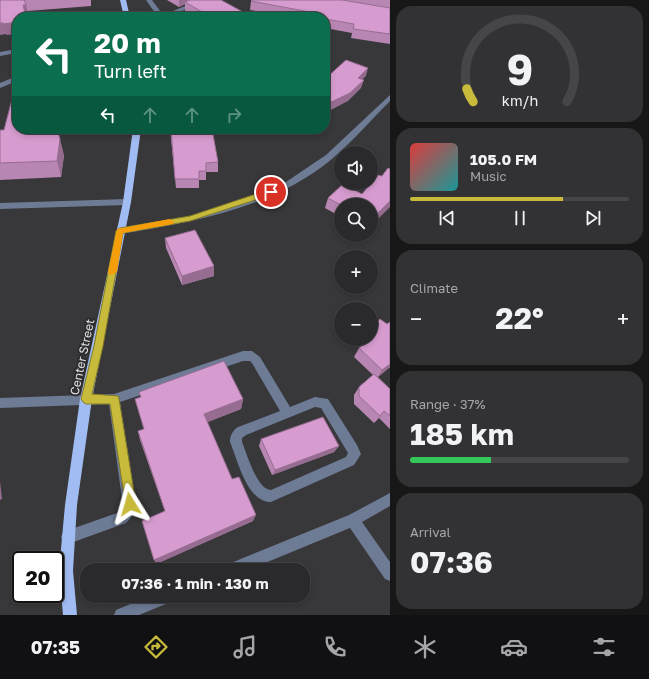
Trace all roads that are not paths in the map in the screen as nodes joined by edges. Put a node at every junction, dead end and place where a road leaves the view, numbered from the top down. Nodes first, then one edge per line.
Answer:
1 (123, 0) edge
2 (149, 0) edge
3 (192, 5) edge
4 (126, 12) edge
5 (157, 12) edge
6 (176, 12) edge
7 (12, 52) edge
8 (0, 54) edge
9 (12, 80) edge
10 (0, 86) edge
11 (390, 97) edge
12 (136, 134) edge
13 (127, 202) junction
14 (0, 206) edge
15 (120, 231) junction
16 (86, 399) junction
17 (114, 399) junction
18 (0, 402) edge
19 (288, 413) junction
20 (390, 499) edge
21 (353, 520) junction
22 (68, 537) junction
23 (248, 563) edge
24 (390, 574) edge
25 (151, 603) edge
26 (70, 615) edge
27 (121, 615) edge

1 - 4 main road
2 - 5 street
3 - 6 street
7 - 8 street
9 - 10 street
11 - 15 street
12 - 13 main road, Center Street
13 - 14 street
13 - 15 main road, Center Street
15 - 16 main road, Center Street
16 - 17 street
16 - 18 street
16 - 22 main road, Center Street
17 - 19 street
17 - 22 street
19 - 19 street
20 - 21 street
21 - 23 street
21 - 24 street
22 - 26 main road, Center Street
25 - 27 street

